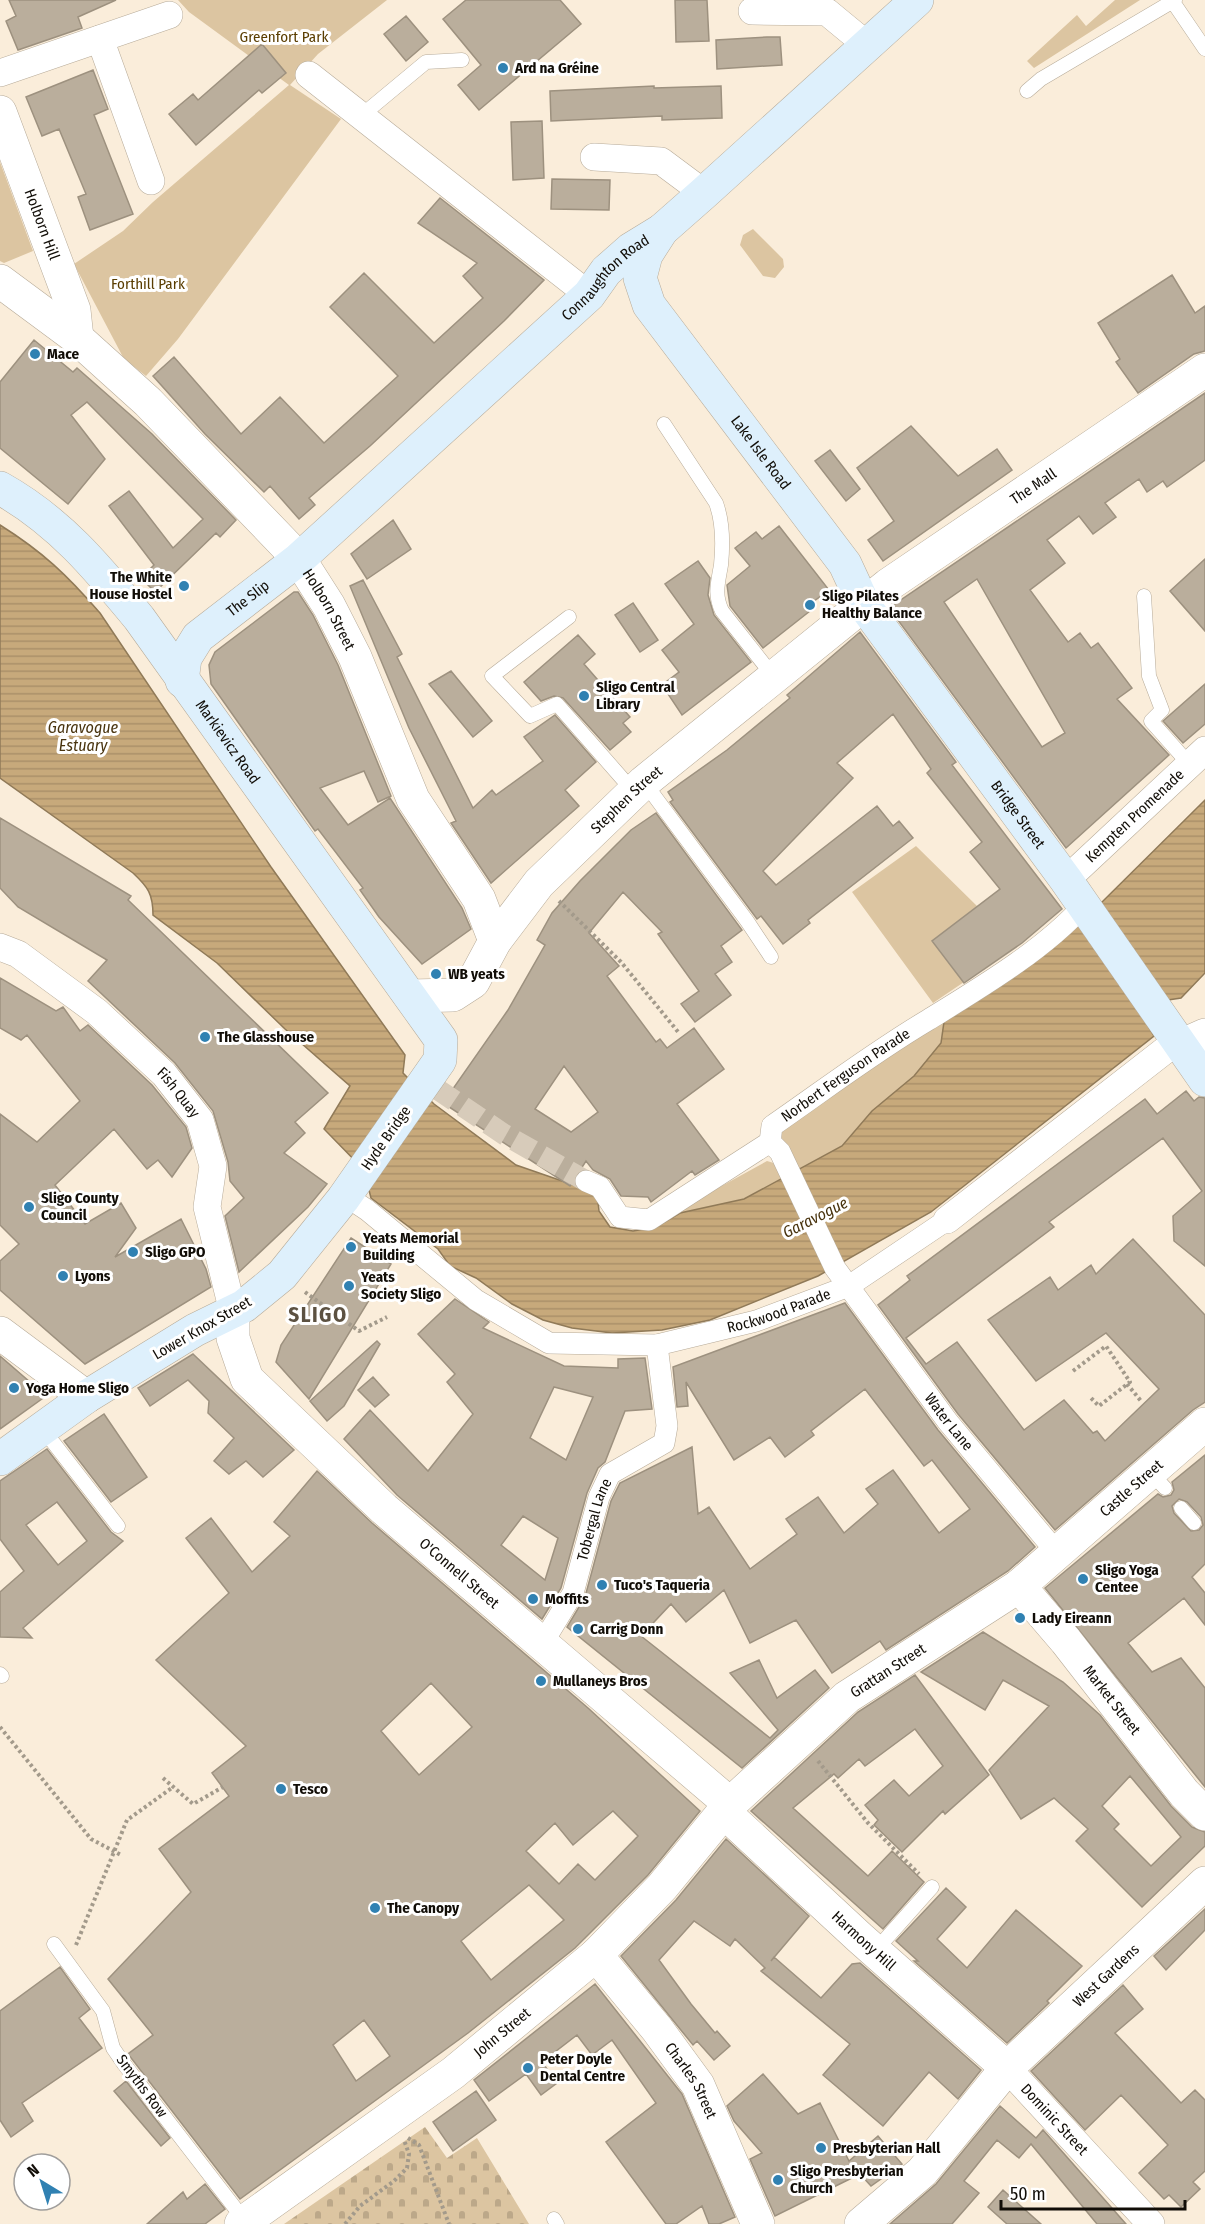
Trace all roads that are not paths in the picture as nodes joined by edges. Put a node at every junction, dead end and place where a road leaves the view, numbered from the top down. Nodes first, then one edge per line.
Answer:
1 (917, 0) edge
2 (1174, 1) edge
3 (752, 11) dead end
4 (170, 15) dead end
5 (100, 39) junction
6 (867, 45) junction
7 (1205, 49) edge
8 (462, 60) dead end
9 (0, 73) edge
10 (309, 75) dead end
11 (1027, 91) dead end
12 (0, 111) edge
13 (362, 116) junction
14 (594, 157) dead end
15 (151, 181) dead end
16 (704, 193) junction
17 (662, 230) junction
18 (0, 281) edge
19 (589, 295) junction
20 (650, 305) junction
21 (76, 338) junction
22 (1205, 370) edge
23 (664, 424) dead end
24 (0, 488) edge
25 (299, 559) junction
26 (1144, 596) dead end
27 (864, 605) junction
28 (569, 617) dead end
29 (139, 618) junction
30 (198, 637) junction
31 (774, 677) junction
32 (182, 681) junction
33 (1197, 757) edge
34 (639, 787) junction
35 (1079, 899) junction
36 (495, 941) junction
37 (0, 947) edge
38 (771, 957) dead end
39 (420, 1008) junction
40 (1185, 1036) edge
41 (1205, 1080) edge
42 (775, 1147) junction
43 (586, 1181) tunnel mouth
44 (349, 1192) junction
45 (947, 1220) joint
46 (849, 1286) junction
47 (232, 1312) junction
48 (0, 1333) edge
49 (657, 1344) junction
50 (86, 1397) junction
51 (1205, 1424) edge
52 (42, 1428) junction
53 (0, 1459) edge
54 (1181, 1508) dead end
55 (1194, 1523) dead end
56 (118, 1526) dead end
57 (1058, 1554) junction
58 (1019, 1586) junction
59 (542, 1644) junction
60 (727, 1808) junction
61 (1205, 1814) edge
62 (1205, 1883) edge
63 (932, 1887) road end
64 (54, 1944) dead end
65 (875, 1950) junction
66 (596, 1955) junction
67 (1007, 2068) junction
68 (243, 2222) edge
69 (758, 2224) edge
70 (861, 2224) edge
71 (1151, 2224) edge

1 - 6 main road, Connaughton Road
2 - 7 lane
2 - 11 lane
3 - 6 street
4 - 5 street
5 - 9 street
5 - 15 street
6 - 16 main road, Connaughton Road
8 - 13 lane
10 - 13 street
12 - 21 street, Holborn Hill
13 - 19 street
14 - 16 street
16 - 17 main road, Connaughton Road
17 - 19 main road, Connaughton Road
17 - 20 main road, Lake Isle Road
18 - 21 street, Holborn Street
19 - 20 main road
19 - 25 main road, Connaughton Road
20 - 27 main road, Lake Isle Road
21 - 25 street, Holborn Street
22 - 27 street, The Mall
23 - 31 lane
24 - 29 main road, Markievicz Road
25 - 30 main road, The Slip
25 - 36 street, Holborn Street
26 - 33 lane
27 - 31 street, Stephen Street
27 - 35 main road, Bridge Street
28 - 34 lane
29 - 30 main road
29 - 32 main road, Markievicz Road
30 - 32 main road, The Slip
31 - 34 street, Stephen Street
32 - 39 main road, Markievicz Road
33 - 35 street, Kempten Promenade
34 - 36 street, Stephen Street
34 - 38 lane
35 - 40 main road, Bridge Street
35 - 42 street, Norbert Ferguson Parade
36 - 39 street, Stephen Street
37 - 47 street, Fish Quay
39 - 44 main road, Hyde Bridge
40 - 41 main road, Bridge Street
40 - 45 street, Rockwood Parade
42 - 43 street, Norbert Ferguson Parade
42 - 46 street, Water Lane
44 - 47 main road, Lower Knox Street
44 - 49 street, Rockwood Parade
45 - 46 street, Rockwood Parade
46 - 49 street, Rockwood Parade
46 - 57 street, Water Lane
47 - 50 main road, Lower Knox Street
47 - 59 street, O'Connell Street
48 - 50 street
49 - 59 street, Tobergal Lane
50 - 52 main road, Lower Knox Street
51 - 57 street, Castle Street
52 - 53 main road, Lower Knox Street
52 - 56 lane
54 - 55 lane
57 - 58 street, Grattan Street
58 - 60 street, Grattan Street
58 - 61 street, Market Street
59 - 60 street, O'Connell Street
60 - 65 street, Harmony Hill
60 - 66 street, John Street
62 - 67 street, West Gardens
63 - 65 lane
64 - 68 lane, Smyths Row
65 - 67 street, Harmony Hill
66 - 68 street, John Street
66 - 69 street, Charles Street
67 - 70 street, West Gardens
67 - 71 street, Dominic Street

